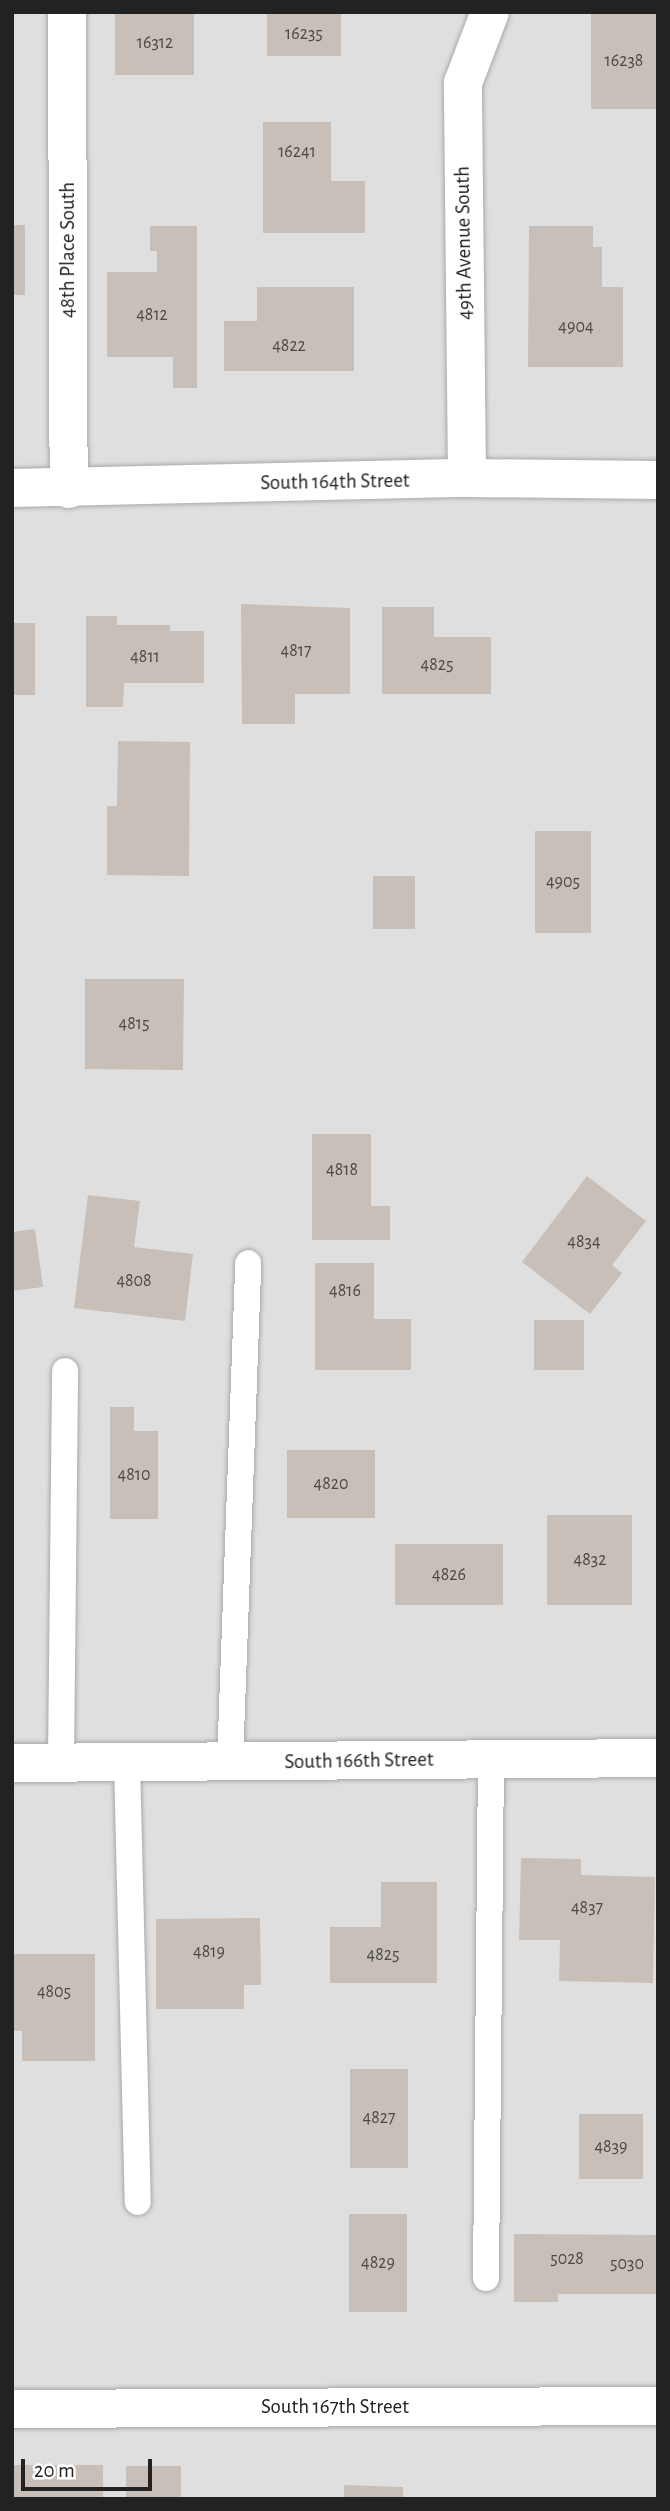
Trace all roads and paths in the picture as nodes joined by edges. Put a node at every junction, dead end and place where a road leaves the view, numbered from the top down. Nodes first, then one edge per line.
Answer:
1 (67, 12) edge
2 (489, 12) edge
3 (467, 478) junction
4 (658, 480) edge
5 (12, 488) edge
6 (69, 489) junction
7 (248, 1263) dead end
8 (65, 1371) dead end
9 (658, 1758) edge
10 (491, 1760) junction
11 (61, 1762) junction
12 (127, 1762) junction
13 (230, 1762) junction
14 (12, 1763) edge
15 (138, 2202) dead end
16 (486, 2278) dead end
17 (658, 2406) edge
18 (12, 2409) edge

1 - 6 street, 48th Place South
2 - 3 street, 49th Avenue South
3 - 4 street, South 164th Street
3 - 6 street, South 164th Street
5 - 6 street, South 164th Street
7 - 13 lane
8 - 11 lane
9 - 10 street, South 166th Street
10 - 13 street, South 166th Street
10 - 16 lane
11 - 12 street, South 166th Street
11 - 14 street, South 166th Street
12 - 13 street, South 166th Street
12 - 15 lane
17 - 18 street, South 167th Street

